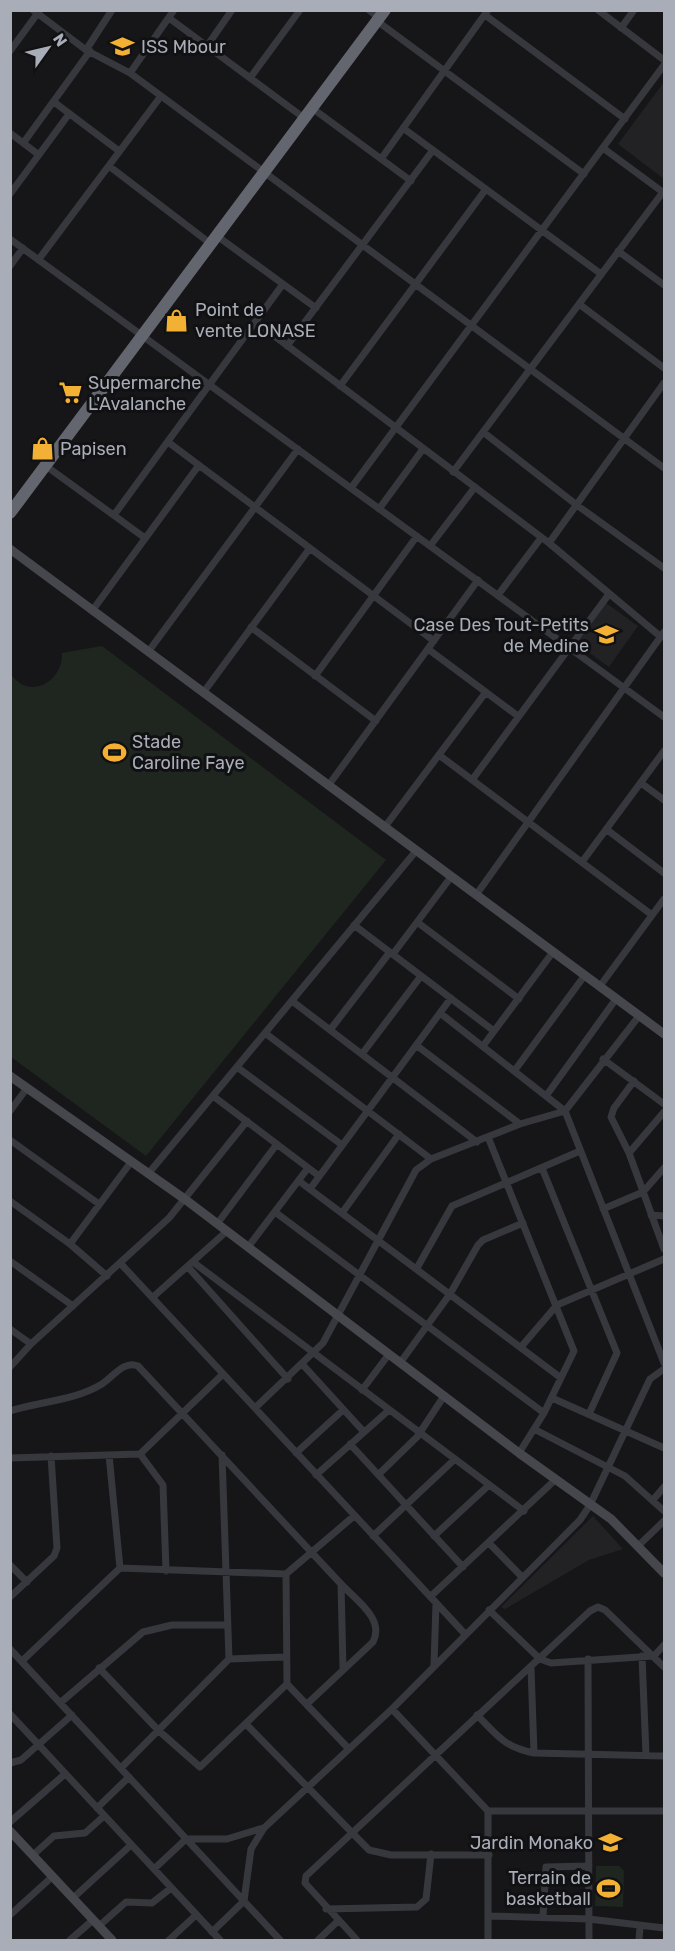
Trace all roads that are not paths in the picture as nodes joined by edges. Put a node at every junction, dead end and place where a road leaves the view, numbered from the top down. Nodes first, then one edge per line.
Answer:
1 (112, 10) edge
2 (174, 10) edge
3 (300, 10) edge
4 (598, 10) edge
5 (634, 10) edge
6 (231, 11) edge
7 (37, 12) edge
8 (486, 13) edge
9 (377, 15) edge
10 (169, 18) junction
11 (621, 28) junction
12 (207, 46) junction
13 (10, 51) edge
14 (88, 51) junction
15 (664, 60) edge
16 (664, 65) edge
17 (443, 71) junction
18 (130, 73) junction
19 (250, 78) junction
20 (161, 96) junction
21 (54, 102) junction
22 (308, 113) junction
23 (69, 114) junction
24 (625, 119) junction
25 (403, 128) junction
26 (10, 133) edge
27 (24, 142) junction
28 (603, 148) junction
29 (434, 150) junction
30 (119, 151) junction
31 (39, 155) junction
32 (381, 159) junction
33 (109, 166) junction
34 (264, 172) junction
35 (584, 174) junction
36 (411, 181) junction
37 (486, 189) junction
38 (664, 193) edge
39 (10, 194) edge
40 (542, 231) junction
41 (10, 239) edge
42 (214, 240) junction
43 (363, 245) junction
44 (23, 248) junction
45 (618, 251) junction
46 (39, 259) junction
47 (10, 266) edge
48 (601, 274) junction
49 (283, 284) junction
50 (416, 284) junction
51 (664, 285) edge
52 (579, 304) junction
53 (316, 308) junction
54 (256, 322) junction
55 (472, 326) junction
56 (143, 335) junction
57 (287, 346) junction
58 (664, 368) edge
59 (530, 369) junction
60 (664, 383) edge
61 (210, 384) junction
62 (340, 386) junction
63 (396, 428) junction
64 (483, 432) junction
65 (626, 440) junction
66 (168, 442) junction
67 (298, 449) junction
68 (423, 449) junction
69 (199, 465) junction
70 (46, 466) junction
71 (664, 468) edge
72 (453, 472) junction
73 (475, 487) junction
74 (351, 488) junction
75 (578, 506) junction
76 (255, 507) junction
77 (380, 508) junction
78 (10, 513) edge
79 (114, 515) junction
80 (417, 536) junction
81 (145, 538) junction
82 (541, 538) junction
83 (549, 543) junction
84 (430, 546) junction
85 (310, 548) junction
86 (10, 549) edge
87 (664, 568) edge
88 (478, 580) junction
89 (609, 594) junction
90 (498, 595) junction
91 (374, 596) junction
92 (92, 611) junction
93 (251, 627) junction
94 (663, 634) edge
95 (434, 641) junction
96 (569, 647) junction
97 (428, 649) junction
98 (148, 652) junction
99 (315, 676) junction
100 (626, 689) junction
101 (486, 692) junction
102 (203, 693) junction
103 (518, 716) junction
104 (664, 717) edge
105 (376, 721) junction
106 (664, 751) edge
107 (439, 755) junction
108 (472, 780) junction
109 (641, 783) junction
110 (328, 786) junction
111 (664, 800) edge
112 (528, 822) junction
113 (384, 828) junction
114 (606, 829) junction
115 (416, 851) junction
116 (582, 862) junction
117 (664, 873) edge
118 (451, 877) junction
119 (476, 895) junction
120 (664, 899) edge
121 (652, 915) junction
122 (417, 922) junction
123 (354, 925) junction
124 (554, 952) junction
125 (391, 953) junction
126 (585, 975) junction
127 (421, 976) junction
128 (600, 986) junction
129 (451, 998) junction
130 (519, 999) junction
131 (616, 999) junction
132 (292, 1001) junction
133 (440, 1013) junction
134 (639, 1016) junction
135 (330, 1030) junction
136 (494, 1031) junction
137 (265, 1033) junction
138 (664, 1034) edge
139 (416, 1046) junction
140 (483, 1046) junction
141 (362, 1054) junction
142 (603, 1059) junction
143 (237, 1066) junction
144 (514, 1070) junction
145 (10, 1076) edge
146 (392, 1077) junction
147 (634, 1081) junction
148 (27, 1088) junction
149 (213, 1096) junction
150 (546, 1096) junction
151 (664, 1104) edge
152 (368, 1110) junction
153 (10, 1111) edge
154 (565, 1111) junction
155 (664, 1112) edge
156 (247, 1121) junction
157 (519, 1124) junction
158 (399, 1134) junction
159 (488, 1137) junction
160 (10, 1140) edge
161 (477, 1142) junction
162 (277, 1144) junction
163 (342, 1144) junction
164 (580, 1151) junction
165 (629, 1153) junction
166 (431, 1159) junction
167 (131, 1162) junction
168 (308, 1168) junction
169 (542, 1168) junction
170 (664, 1168) edge
171 (148, 1174) junction
172 (319, 1176) junction
173 (298, 1181) junction
174 (507, 1182) junction
175 (310, 1189) junction
176 (643, 1192) junction
177 (186, 1200) junction
178 (10, 1201) edge
179 (99, 1204) junction
180 (603, 1209) junction
181 (275, 1212) junction
182 (342, 1213) junction
183 (651, 1215) junction
184 (664, 1216) edge
185 (522, 1223) junction
186 (217, 1224) junction
187 (227, 1231) junction
188 (378, 1240) junction
189 (70, 1244) junction
190 (248, 1247) junction
191 (664, 1249) edge
192 (664, 1258) edge
193 (10, 1261) edge
194 (121, 1264) junction
195 (190, 1264) junction
196 (417, 1268) junction
197 (359, 1275) junction
198 (629, 1275) junction
199 (107, 1276) junction
200 (591, 1291) junction
201 (450, 1294) junction
202 (153, 1297) junction
203 (557, 1305) junction
204 (73, 1306) junction
205 (339, 1316) junction
206 (427, 1325) junction
207 (10, 1329) edge
208 (31, 1344) junction
209 (521, 1347) junction
210 (314, 1353) junction
211 (388, 1354) junction
212 (664, 1362) edge
213 (400, 1363) junction
214 (303, 1365) junction
215 (10, 1367) edge
216 (664, 1370) edge
217 (223, 1374) junction
218 (288, 1378) junction
219 (561, 1378) junction
220 (362, 1390) junction
221 (444, 1396) junction
222 (552, 1398) junction
223 (255, 1408) junction
224 (343, 1410) junction
225 (389, 1410) junction
226 (10, 1411) edge
227 (182, 1412) junction
228 (544, 1413) junction
229 (589, 1414) junction
230 (534, 1429) junction
231 (624, 1430) junction
232 (364, 1432) junction
233 (420, 1433) junction
234 (350, 1444) junction
235 (664, 1447) edge
236 (296, 1453) junction
237 (519, 1453) junction
238 (140, 1454) junction
239 (109, 1455) junction
240 (222, 1455) junction
241 (51, 1456) junction
242 (10, 1458) edge
243 (455, 1459) junction
244 (608, 1466) junction
245 (316, 1474) junction
246 (379, 1474) junction
247 (555, 1480) junction
248 (489, 1485) junction
249 (664, 1488) edge
250 (653, 1500) junction
251 (407, 1504) junction
252 (590, 1505) junction
253 (524, 1511) junction
254 (664, 1511) edge
255 (354, 1516) junction
256 (664, 1521) edge
257 (373, 1536) junction
258 (434, 1536) junction
259 (489, 1543) junction
260 (639, 1545) junction
261 (312, 1552) junction
262 (10, 1564) edge
263 (463, 1567) junction
264 (120, 1568) junction
265 (166, 1571) junction
266 (226, 1573) junction
267 (664, 1573) edge
268 (286, 1574) junction
269 (522, 1577) junction
270 (27, 1582) junction
271 (341, 1584) junction
272 (431, 1596) junction
273 (10, 1597) edge
274 (436, 1603) junction
275 (489, 1610) junction
276 (227, 1624) junction
277 (465, 1634) junction
278 (664, 1644) edge
279 (12, 1652) edge
280 (286, 1656) junction
281 (642, 1656) junction
282 (654, 1656) junction
283 (229, 1659) junction
284 (540, 1659) junction
285 (588, 1659) junction
286 (22, 1661) junction
287 (434, 1665) junction
288 (664, 1667) edge
289 (99, 1668) junction
290 (531, 1668) junction
291 (343, 1669) junction
292 (287, 1684) junction
293 (60, 1703) junction
294 (308, 1704) junction
295 (392, 1709) junction
296 (10, 1714) edge
297 (72, 1715) junction
298 (477, 1715) junction
299 (246, 1724) junction
300 (159, 1731) junction
301 (38, 1744) junction
302 (348, 1748) junction
303 (534, 1753) junction
304 (435, 1754) junction
305 (588, 1754) junction
306 (646, 1755) junction
307 (664, 1756) edge
308 (10, 1763) edge
309 (121, 1768) junction
310 (65, 1774) junction
311 (129, 1777) junction
312 (307, 1787) junction
313 (97, 1808) junction
314 (489, 1811) junction
315 (664, 1811) edge
316 (589, 1812) junction
317 (104, 1816) junction
318 (10, 1822) edge
319 (264, 1828) junction
320 (10, 1831) edge
321 (351, 1834) junction
322 (186, 1839) junction
323 (131, 1845) junction
324 (431, 1854) junction
325 (33, 1855) junction
326 (489, 1855) junction
327 (589, 1866) junction
328 (153, 1869) junction
329 (52, 1876) junction
330 (171, 1888) junction
331 (73, 1899) junction
332 (244, 1901) junction
333 (326, 1909) junction
334 (10, 1915) edge
335 (196, 1915) junction
336 (490, 1916) junction
337 (543, 1916) junction
338 (589, 1919) junction
339 (338, 1921) junction
340 (96, 1923) junction
341 (640, 1927) junction
342 (664, 1928) edge
343 (212, 1932) junction
344 (70, 1941) edge
345 (112, 1941) edge
346 (169, 1941) edge
347 (219, 1941) edge
348 (280, 1941) edge
349 (318, 1941) edge
350 (357, 1941) edge
351 (488, 1941) edge
352 (589, 1941) edge
353 (639, 1941) edge

1 - 14 street
2 - 10 street
3 - 19 street
4 - 11 street
5 - 11 street
6 - 12 street
7 - 13 street
7 - 14 street
8 - 17 street
8 - 24 street
9 - 17 street
9 - 22 highway
10 - 12 street
10 - 18 street
11 - 15 street
12 - 19 street
14 - 18 street
14 - 21 street
16 - 24 street
17 - 25 street
17 - 35 street
18 - 20 street
19 - 22 street
20 - 30 street
20 - 34 street
21 - 23 street
21 - 27 street
22 - 32 street
22 - 34 highway
23 - 30 street
23 - 31 street
24 - 28 street
25 - 29 street
25 - 32 street
26 - 27 street
27 - 31 street
28 - 35 street
28 - 38 street
29 - 36 street
29 - 37 street
30 - 33 street
31 - 39 street
32 - 36 street
33 - 42 street
33 - 46 street
34 - 42 highway
34 - 43 street
35 - 40 street
36 - 43 street
37 - 40 street
37 - 50 street
38 - 45 street
40 - 48 street
40 - 55 street
41 - 44 street
42 - 49 street
42 - 56 highway
43 - 50 street
43 - 53 street
44 - 46 street
44 - 47 street
45 - 48 street
45 - 51 street
46 - 56 street
48 - 52 street
49 - 53 street
49 - 54 street
50 - 55 street
50 - 62 street
52 - 58 street
52 - 59 street
53 - 57 street
54 - 57 street
54 - 61 street
55 - 59 street
55 - 63 street
56 - 61 street
56 - 70 highway
57 - 62 street
59 - 64 street
59 - 65 street
60 - 65 street
61 - 66 street
61 - 67 street
62 - 63 street
63 - 68 street
63 - 74 street
64 - 72 street
64 - 75 street
65 - 71 street
65 - 75 street
66 - 69 street
66 - 79 street
67 - 74 street
67 - 76 street
68 - 72 street
68 - 77 street
69 - 76 street
69 - 81 street
70 - 78 highway
70 - 79 street
72 - 73 street
73 - 82 street
73 - 84 street
74 - 77 street
75 - 83 street
75 - 87 street
76 - 85 street
76 - 98 street
77 - 80 street
79 - 81 street
80 - 84 street
80 - 91 street
81 - 92 street
82 - 83 street
82 - 90 street
83 - 89 street
84 - 88 street
85 - 91 street
85 - 93 street
86 - 92 main road
88 - 90 street
88 - 95 street
89 - 94 street
89 - 96 street
90 - 96 street
91 - 95 street
91 - 99 street
92 - 98 main road
93 - 99 street
93 - 102 street
94 - 100 street
95 - 97 street
96 - 100 street
96 - 103 street
97 - 101 street
97 - 105 street
98 - 102 main road
99 - 105 street
100 - 104 street
100 - 112 street
101 - 103 street
101 - 107 street
102 - 110 main road
103 - 108 street
105 - 110 street
106 - 109 street
107 - 108 street
107 - 113 street
108 - 112 street
109 - 111 street
109 - 114 street
110 - 113 main road
112 - 116 street
112 - 119 street
113 - 115 main road
114 - 116 street
114 - 117 street
115 - 118 main road
115 - 123 street
116 - 121 street
118 - 119 main road
118 - 122 street
119 - 124 main road
120 - 121 street
121 - 128 street
122 - 125 street
122 - 130 street
123 - 125 street
123 - 132 street
124 - 126 main road
124 - 130 street
125 - 127 street
125 - 135 street
126 - 128 main road
126 - 144 street
127 - 129 street
127 - 141 street
128 - 131 main road
129 - 133 street
129 - 136 street
130 - 136 street
131 - 134 main road
131 - 150 street
132 - 135 street
132 - 137 street
133 - 139 street
133 - 140 street
134 - 138 main road
134 - 142 street
135 - 141 street
136 - 140 street
137 - 143 street
137 - 152 street
139 - 146 street
139 - 157 street
140 - 144 street
141 - 146 street
142 - 147 street
142 - 154 street
143 - 149 street
143 - 163 street
144 - 150 street
145 - 148 main road
146 - 152 street
146 - 161 street
147 - 151 street
147 - 165 street
148 - 153 street
148 - 167 main road
149 - 156 street
149 - 171 street
150 - 154 street
152 - 158 street
152 - 163 street
154 - 157 street
154 - 164 street
155 - 165 street
156 - 162 street
156 - 177 street
157 - 159 street
158 - 166 street
158 - 182 street
159 - 161 street
159 - 174 street
160 - 179 street
161 - 166 street
162 - 168 street
162 - 186 street
163 - 172 street
164 - 169 street
164 - 180 street
165 - 176 street
166 - 188 street
167 - 171 main road
167 - 179 street
168 - 172 street
168 - 173 street
169 - 174 street
169 - 200 street
170 - 176 street
171 - 177 main road
172 - 175 street
173 - 175 street
173 - 181 street
174 - 185 street
174 - 196 street
175 - 182 street
176 - 180 street
176 - 183 street
177 - 186 main road
177 - 194 street
178 - 189 street
179 - 189 street
180 - 198 street
181 - 190 street
181 - 197 street
182 - 188 street
183 - 184 street
183 - 191 street
185 - 201 street
185 - 203 street
186 - 187 main road
187 - 190 main road
187 - 195 street
188 - 196 street
188 - 197 street
189 - 199 street
190 - 205 main road
192 - 198 street
193 - 204 street
194 - 199 street
194 - 202 street
195 - 202 street
195 - 210 street
195 - 218 street
196 - 201 street
197 - 205 street
197 - 206 street
198 - 200 street
198 - 212 street
199 - 204 street
200 - 203 street
200 - 229 street
201 - 206 street
201 - 209 street
202 - 217 street
203 - 209 street
203 - 219 street
204 - 208 street
205 - 210 street
205 - 211 main road
206 - 213 street
206 - 228 street
207 - 208 street
208 - 215 street
209 - 219 street
210 - 214 street
210 - 220 street
211 - 213 main road
211 - 220 street
213 - 221 main road
214 - 218 street
214 - 224 street
216 - 231 street
217 - 223 street
217 - 227 street
218 - 223 street
219 - 222 street
220 - 225 street
221 - 233 street
221 - 237 main road
222 - 228 street
222 - 229 street
223 - 236 street
224 - 232 street
224 - 236 street
225 - 232 street
225 - 233 street
226 - 227 street
227 - 238 street
227 - 240 street
228 - 230 street
229 - 231 street
230 - 237 street
230 - 244 street
231 - 235 street
231 - 244 street
232 - 234 street
233 - 243 street
233 - 246 street
234 - 245 street
234 - 246 street
236 - 245 street
237 - 247 main road
238 - 239 street
238 - 265 street
239 - 241 street
239 - 264 street
240 - 261 street
240 - 266 street
241 - 242 street
241 - 270 street
243 - 248 street
243 - 251 street
244 - 250 street
244 - 252 street
245 - 255 street
246 - 251 street
247 - 252 main road
247 - 253 street
248 - 253 street
248 - 258 street
249 - 250 street
250 - 254 street
251 - 257 street
251 - 258 street
252 - 260 main road
252 - 269 street
253 - 259 street
255 - 257 street
255 - 261 street
256 - 260 street
257 - 272 street
258 - 263 street
259 - 263 street
259 - 269 street
260 - 267 main road
261 - 268 street
261 - 271 street
262 - 270 street
263 - 272 street
264 - 265 street
264 - 286 street
265 - 266 street
266 - 268 street
266 - 276 street
268 - 280 street
269 - 275 street
270 - 273 street
271 - 291 street
271 - 291 street
272 - 274 street
274 - 277 street
274 - 287 street
275 - 277 street
275 - 284 street
276 - 283 street
276 - 289 street
277 - 287 street
278 - 282 street
279 - 286 street
280 - 283 street
280 - 292 street
281 - 282 street
281 - 285 street
281 - 306 street
282 - 284 street
282 - 288 street
283 - 300 street
284 - 285 street
284 - 290 street
285 - 305 street
286 - 293 street
287 - 295 street
289 - 293 street
289 - 300 street
290 - 298 street
290 - 303 street
291 - 294 street
292 - 294 street
292 - 299 street
293 - 297 street
294 - 302 street
295 - 302 street
295 - 304 street
296 - 301 street
297 - 301 street
297 - 309 street
298 - 303 street
298 - 304 street
299 - 300 street
299 - 312 street
300 - 309 street
301 - 308 street
301 - 310 street
302 - 312 street
303 - 305 street
304 - 314 street
304 - 321 street
305 - 306 street
305 - 316 street
306 - 307 street
309 - 311 street
310 - 313 street
310 - 318 street
311 - 313 street
311 - 322 street
312 - 319 street
312 - 321 street
313 - 317 street
314 - 316 street
314 - 326 street
315 - 316 street
316 - 327 street
317 - 323 street
317 - 325 street
319 - 322 street
319 - 332 street
320 - 325 main road
321 - 324 street
321 - 333 street
322 - 328 street
322 - 332 street
323 - 328 street
323 - 331 street
324 - 326 street
324 - 333 street
325 - 329 main road
326 - 336 street
327 - 337 street
327 - 338 street
328 - 330 street
329 - 331 main road
329 - 334 street
330 - 335 street
330 - 340 street
331 - 340 main road
332 - 343 street
332 - 348 street
333 - 339 street
335 - 343 street
335 - 346 street
336 - 337 street
336 - 351 street
337 - 338 street
338 - 341 street
338 - 352 street
339 - 349 street
339 - 350 street
340 - 344 street
340 - 345 main road
341 - 342 street
341 - 353 street
343 - 347 street

